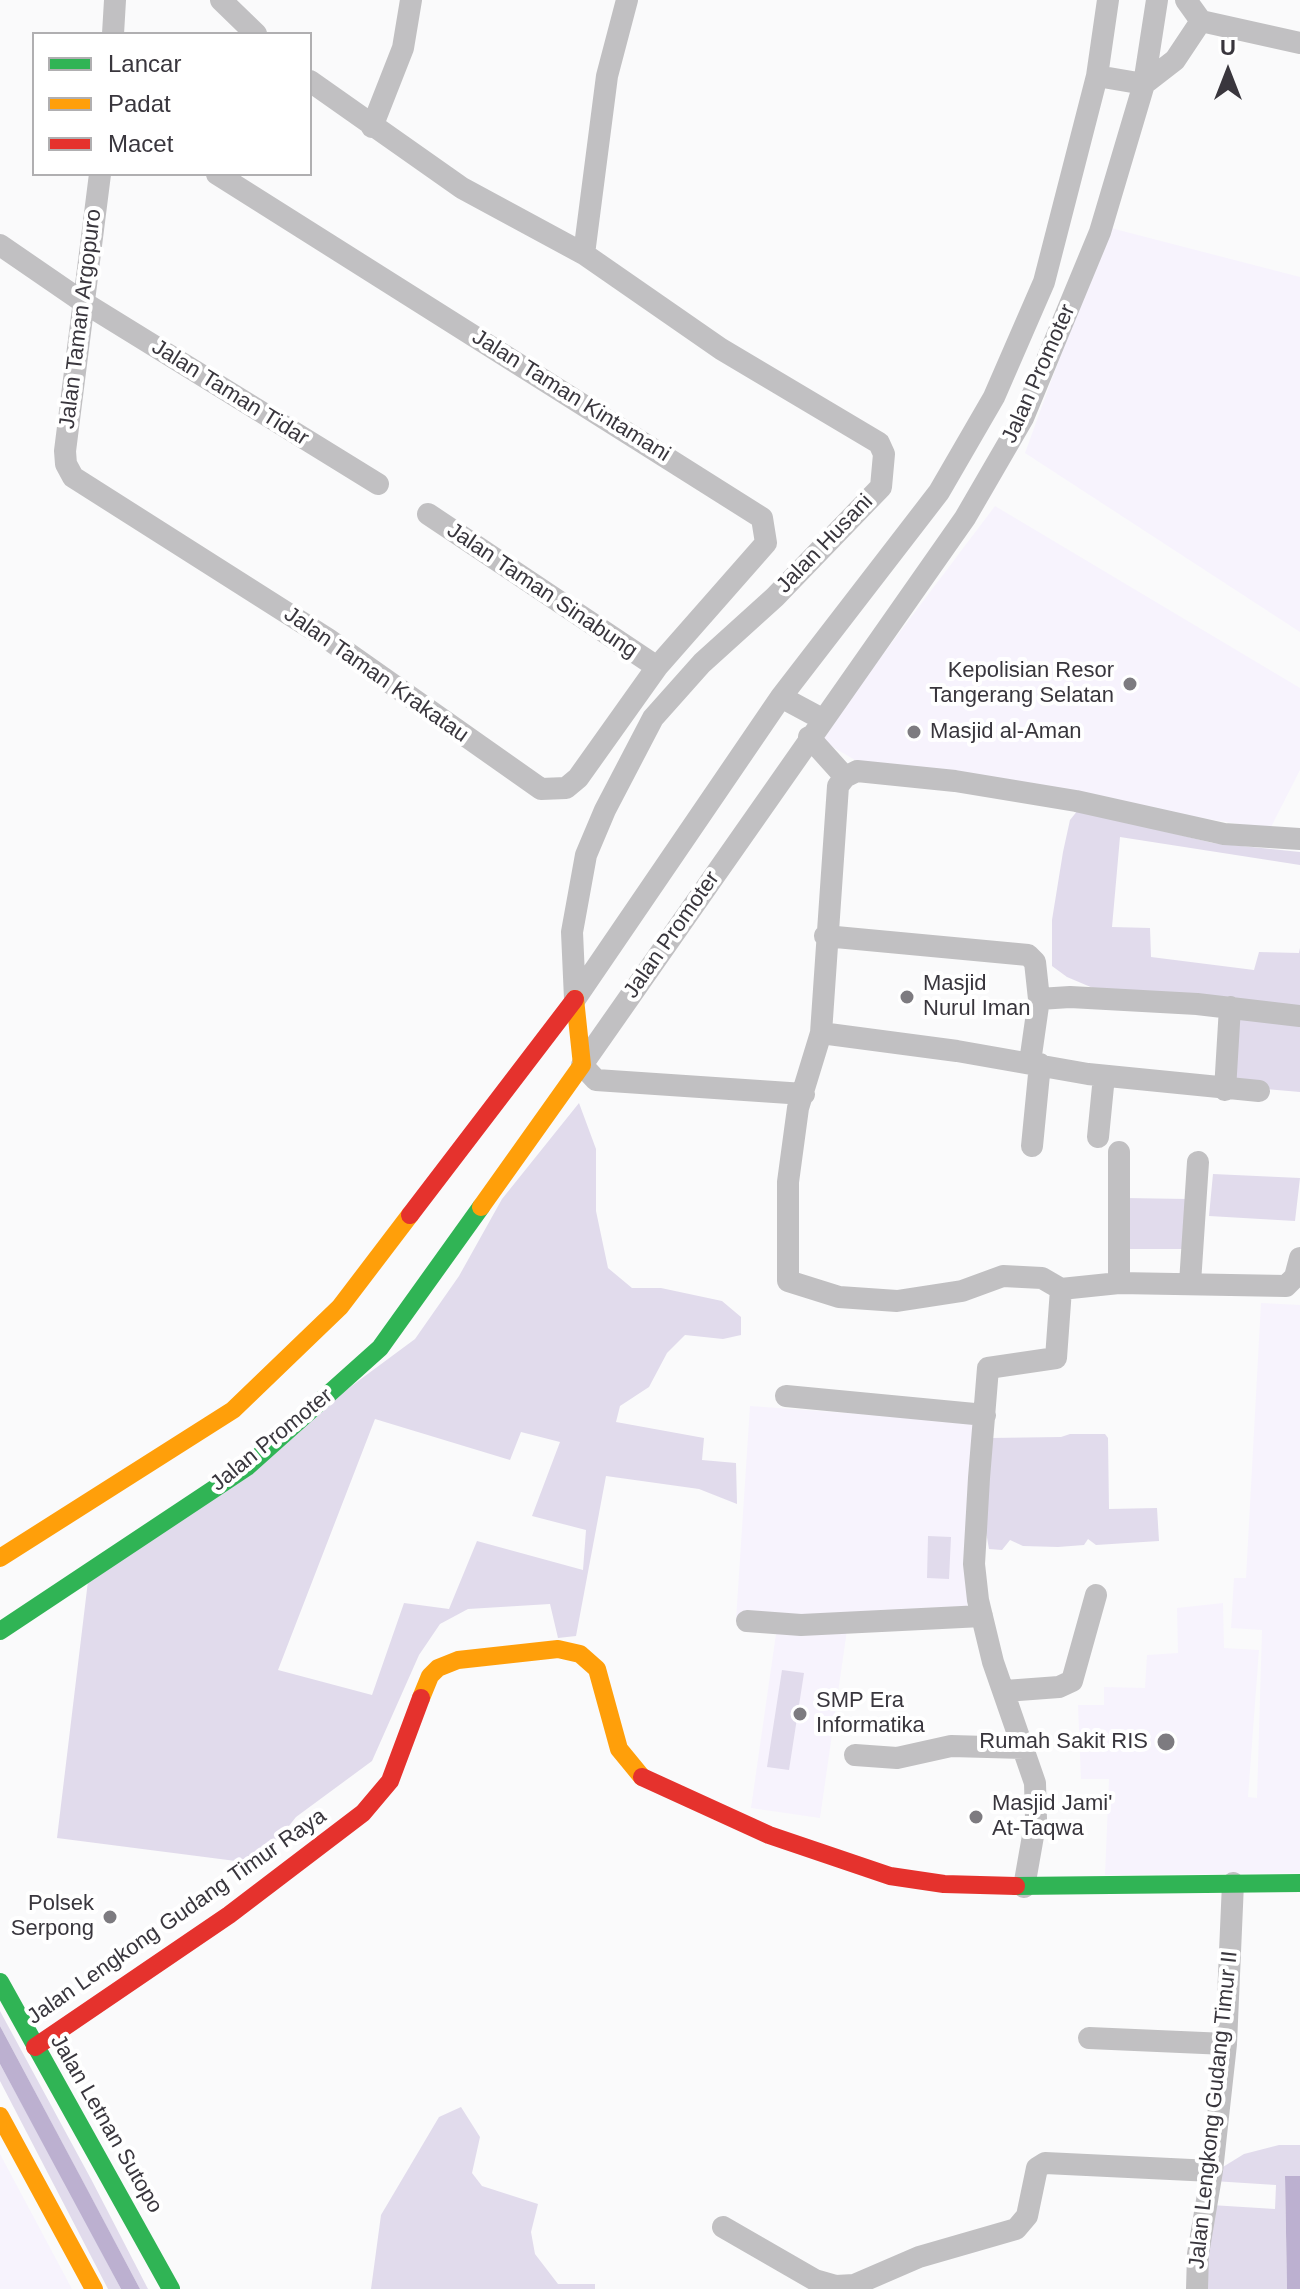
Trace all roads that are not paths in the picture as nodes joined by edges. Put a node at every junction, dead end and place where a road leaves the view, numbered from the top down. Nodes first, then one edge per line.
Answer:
1 (115, 0) edge
2 (221, 0) edge
3 (411, 0) edge
4 (627, 0) edge
5 (1108, 0) edge
6 (1157, 0) edge
7 (1186, 0) edge
8 (1201, 21) junction
9 (113, 32) edge
10 (254, 32) edge
11 (1300, 43) edge
12 (1097, 76) junction
13 (312, 82) edge
14 (1144, 84) junction
15 (372, 127) junction
16 (100, 176) edge
17 (220, 176) edge
18 (0, 245) edge
19 (584, 254) junction
20 (83, 302) junction
21 (66, 464) joint
22 (378, 484) dead end
23 (428, 514) dead end
24 (657, 667) junction
25 (781, 697) junction
26 (815, 728) junction
27 (845, 777) junction
28 (1300, 839) edge
29 (825, 936) junction
30 (575, 999) junction
31 (1039, 999) junction
32 (1230, 1007) junction
33 (1300, 1016) edge
34 (821, 1033) junction
35 (1035, 1063) junction
36 (582, 1065) junction
37 (1104, 1076) junction
38 (1225, 1090) junction
39 (1259, 1091) dead end
40 (804, 1094) junction
41 (1098, 1137) dead end
42 (1032, 1146) dead end
43 (1119, 1152) dead end
44 (1198, 1162) dead end
45 (1300, 1258) edge
46 (1119, 1283) junction
47 (1190, 1283) junction
48 (1061, 1289) junction
49 (786, 1396) dead end
50 (985, 1415) junction
51 (0, 1558) edge
52 (1096, 1595) dead end
53 (982, 1616) junction
54 (747, 1621) dead end
55 (0, 1631) edge
56 (1005, 1691) junction
57 (1024, 1748) junction
58 (855, 1755) dead end
59 (1233, 1883) junction
60 (1300, 1883) edge
61 (1024, 1887) junction
62 (0, 1982) edge
63 (1089, 2038) dead end
64 (1226, 2044) junction
65 (35, 2047) junction
66 (0, 2116) edge
67 (1212, 2171) junction
68 (723, 2227) dead end
69 (94, 2289) edge
70 (171, 2289) edge
71 (1197, 2289) edge

1 - 9 street
2 - 10 street
3 - 15 street
4 - 19 street
5 - 12 street, Jalan Promoter
6 - 14 street, Jalan Promoter
7 - 8 street
8 - 11 street
8 - 14 street
12 - 14 street
12 - 25 street, Jalan Promoter
13 - 15 street, Jalan Husani
14 - 26 street, Jalan Promoter
15 - 19 street, Jalan Husani
16 - 20 street, Jalan Taman Argopuro
17 - 24 street, Jalan Taman Kintamani
18 - 20 street, Jalan Taman Tidar
19 - 30 street, Jalan Husani
20 - 21 street, Jalan Taman Argopuro
20 - 22 street, Jalan Taman Tidar
21 - 24 street, Jalan Taman Krakatau
23 - 24 street, Jalan Taman Sinabung
25 - 26 street
25 - 30 street, Jalan Promoter
26 - 27 street
26 - 36 street, Jalan Promoter
27 - 28 street
27 - 29 street
29 - 31 street
29 - 34 street
30 - 36 street, Jalan Husani
30 - 51 street, Jalan Promoter
31 - 32 street
31 - 35 street
32 - 33 street
32 - 38 street
34 - 35 street
34 - 40 street
35 - 37 street
35 - 42 street
36 - 40 street
36 - 55 street, Jalan Promoter
37 - 38 street
37 - 41 street
38 - 39 street
40 - 48 street
43 - 46 street
44 - 47 street
45 - 47 street
46 - 47 street
46 - 48 street
48 - 50 street
49 - 50 street
50 - 53 street
52 - 56 street
53 - 54 street
53 - 56 street
56 - 57 street
57 - 58 street
57 - 61 street
59 - 60 street, Jalan Lengkong Gudang Timur Raya
59 - 61 street, Jalan Lengkong Gudang Timur Raya
59 - 64 street, Jalan Lengkong Gudang Timur II
61 - 65 street, Jalan Lengkong Gudang Timur Raya
62 - 65 street, Jalan Letnan Sutopo
63 - 64 street
64 - 67 street, Jalan Lengkong Gudang Timur II
65 - 70 street, Jalan Letnan Sutopo
66 - 69 street
67 - 68 street
67 - 71 street, Jalan Lengkong Gudang Timur II

